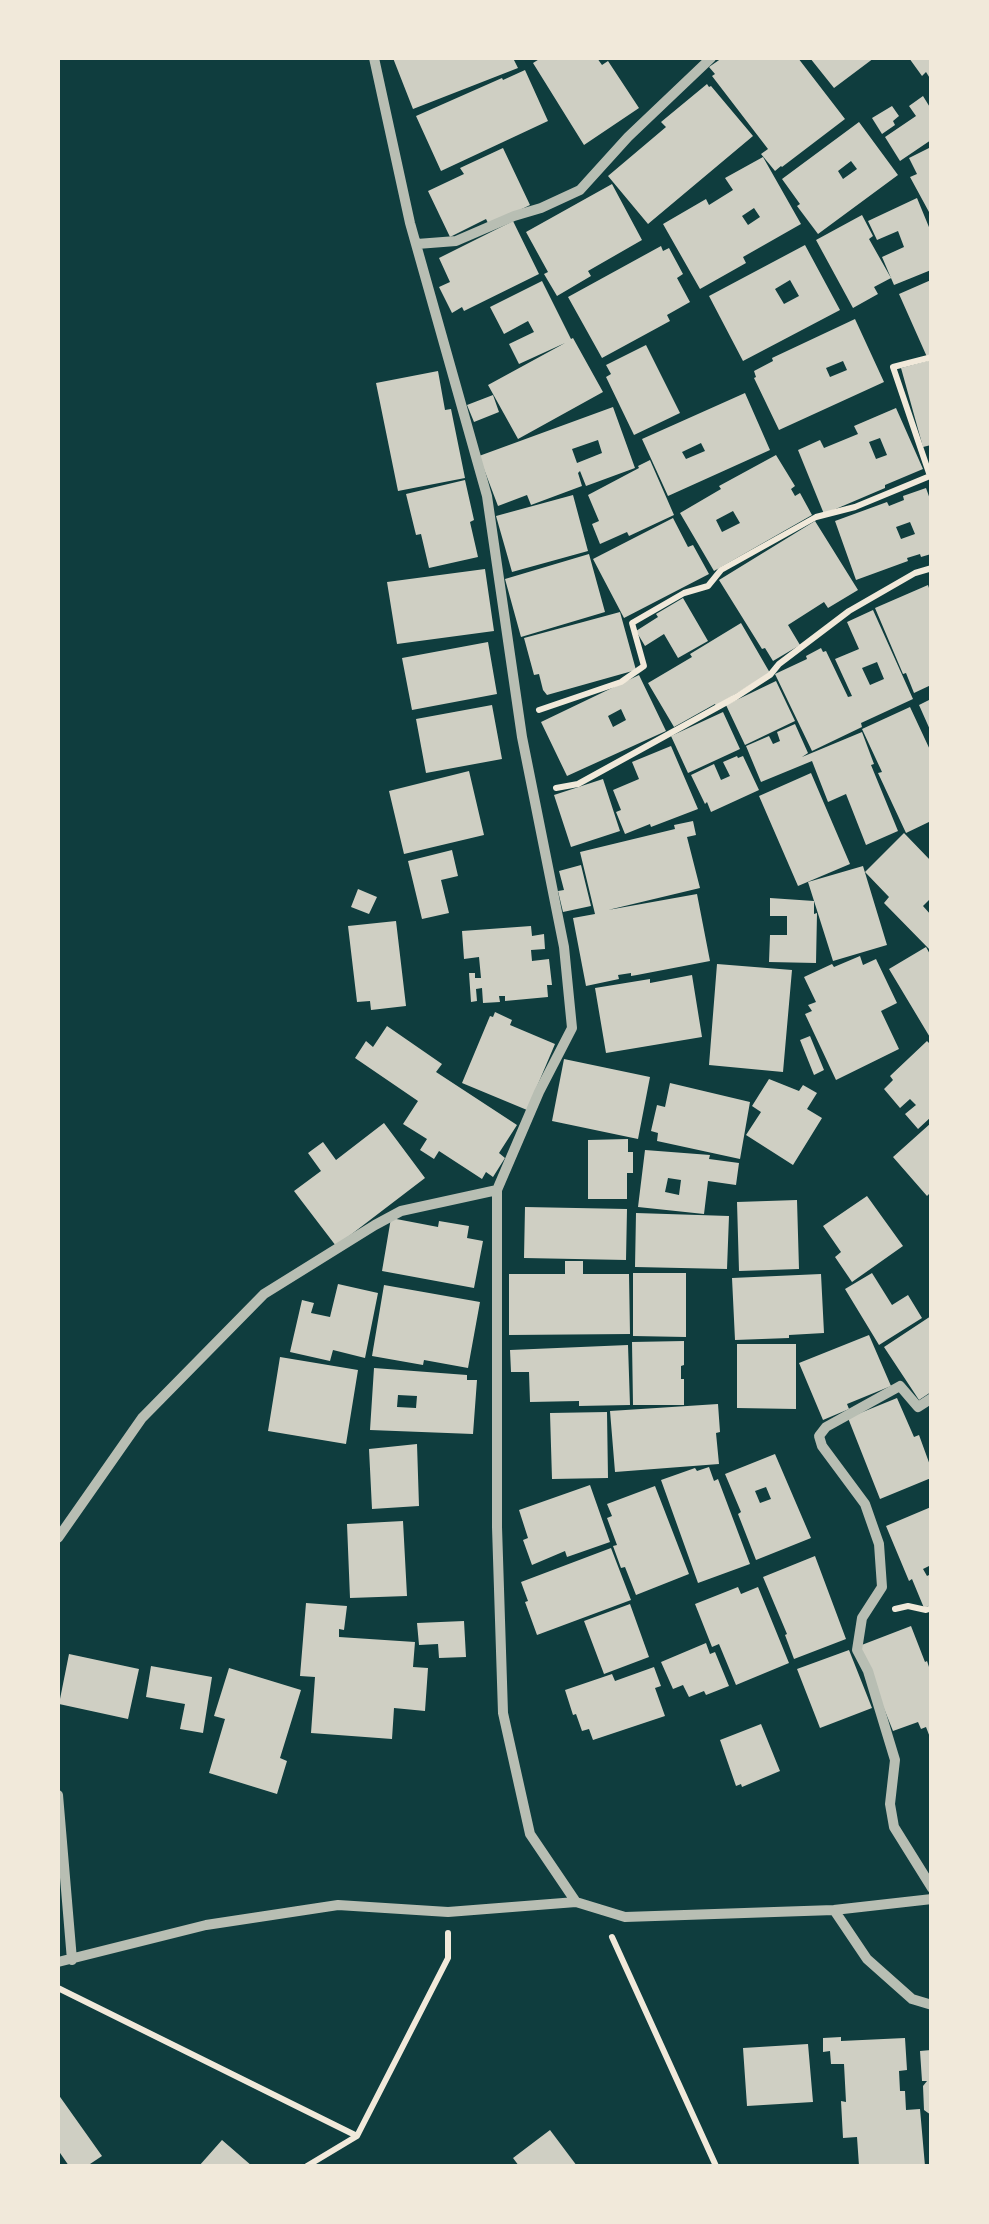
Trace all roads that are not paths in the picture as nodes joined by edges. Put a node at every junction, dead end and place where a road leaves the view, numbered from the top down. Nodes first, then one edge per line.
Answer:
1 (374, 58) edge
2 (711, 58) edge
3 (416, 244) junction
4 (497, 1190) junction
5 (932, 1398) edge
6 (58, 1538) edge
7 (58, 1795) edge
8 (932, 1888) edge
9 (932, 1899) edge
10 (576, 1902) junction
11 (834, 1910) junction
12 (72, 1960) junction
13 (58, 1962) edge
14 (932, 2005) edge

1 - 3 street
2 - 3 street
3 - 4 street
4 - 6 street
4 - 10 street
5 - 8 street
7 - 12 street
9 - 11 street
10 - 11 street
10 - 12 street
11 - 14 street
12 - 13 street

